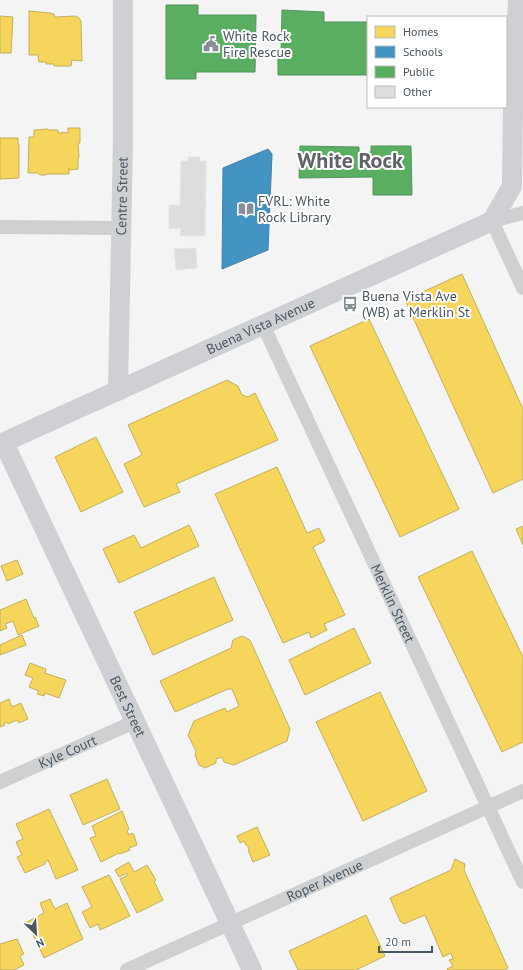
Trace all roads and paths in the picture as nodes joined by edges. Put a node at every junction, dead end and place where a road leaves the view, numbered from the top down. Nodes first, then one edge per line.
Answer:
1 (123, 0) edge
2 (518, 0) edge
3 (523, 214) edge
4 (492, 221) junction
5 (0, 227) edge
6 (120, 228) junction
7 (523, 288) edge
8 (263, 325) junction
9 (118, 391) junction
10 (2, 443) edge
11 (134, 722) junction
12 (0, 782) edge
13 (523, 791) edge
14 (488, 807) junction
15 (523, 882) edge
16 (230, 923) junction
17 (127, 970) edge
18 (252, 970) edge

1 - 6 street, Centre Street
2 - 4 street
3 - 4 street, Buena Vista Avenue
4 - 7 street
4 - 8 street, Buena Vista Avenue
5 - 6 street
6 - 9 street, Centre Street
8 - 9 street, Buena Vista Avenue
8 - 14 street, Merklin Street
9 - 10 street, Buena Vista Avenue
10 - 11 street, Best Street
11 - 12 street, Kyle Court
11 - 16 street, Best Street
13 - 14 street, Roper Avenue
14 - 15 street, Merklin Street
14 - 16 street, Roper Avenue
16 - 17 street, Roper Avenue
16 - 18 street, Best Street

